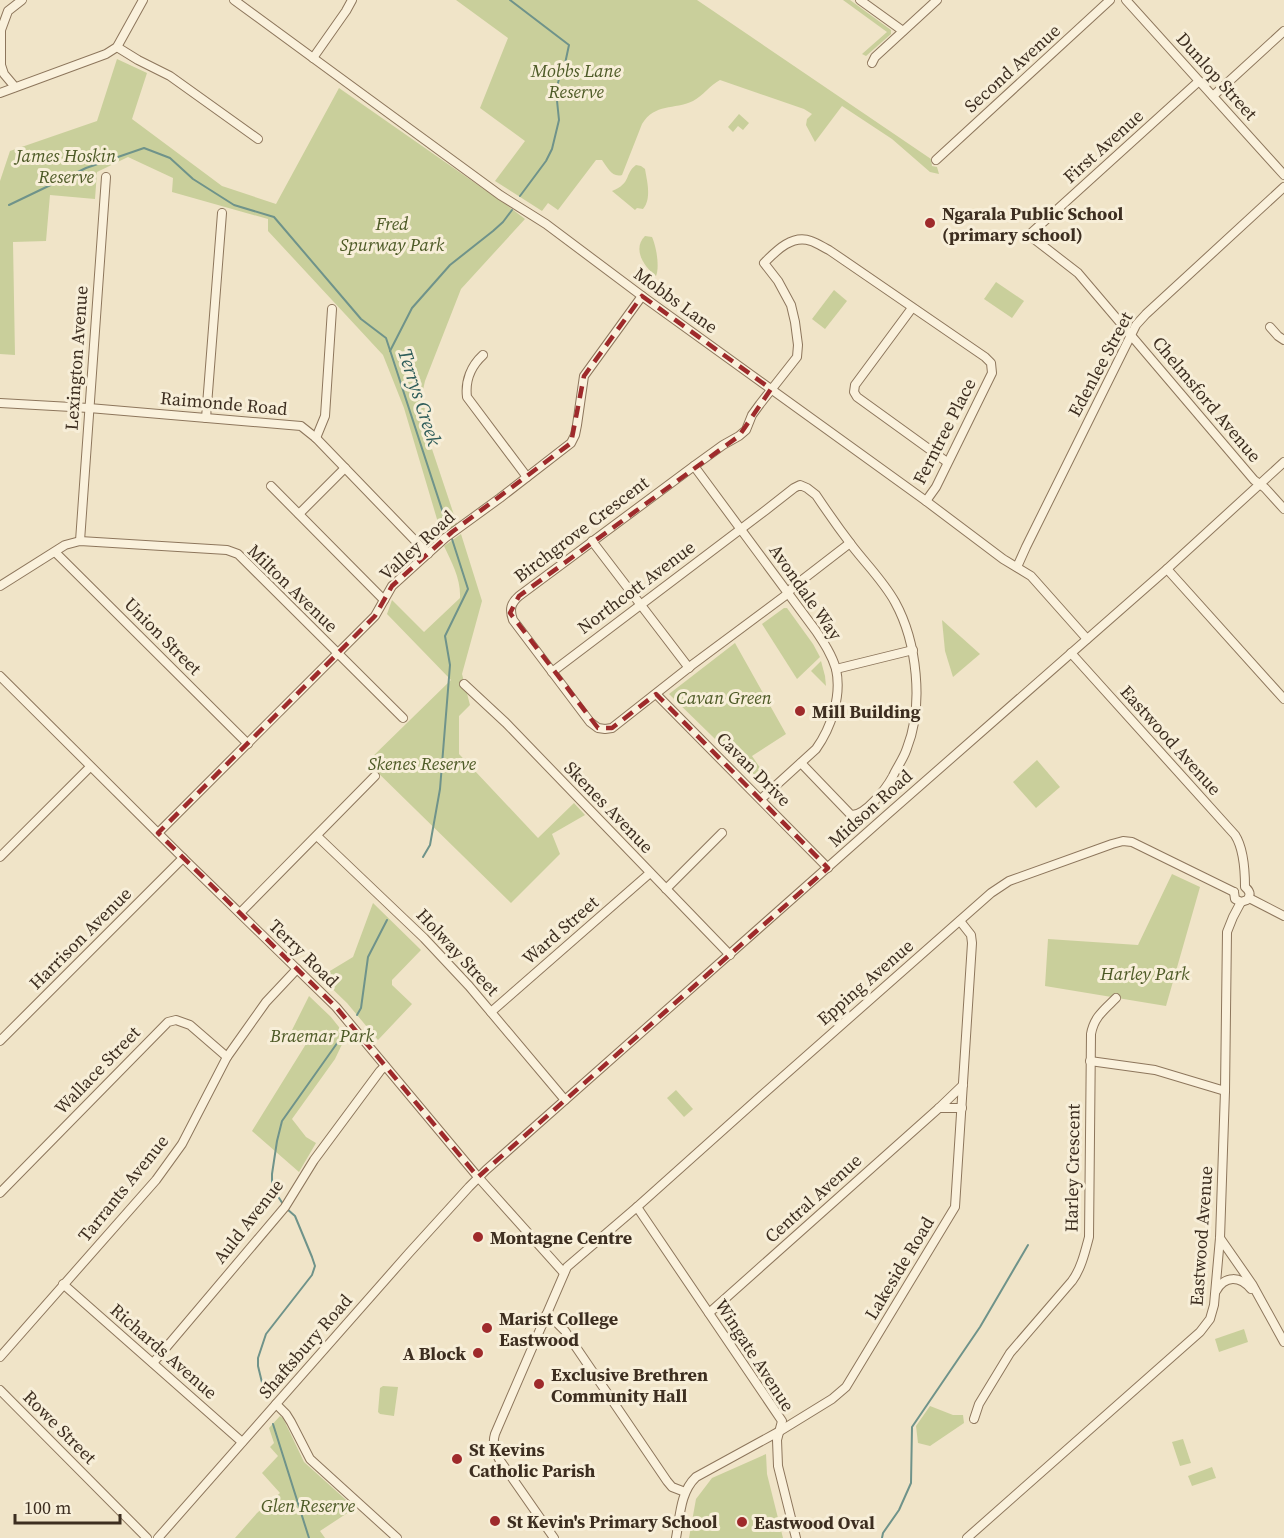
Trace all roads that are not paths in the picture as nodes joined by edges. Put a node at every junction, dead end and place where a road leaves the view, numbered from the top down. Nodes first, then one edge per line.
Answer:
1 (22, 0) edge
2 (144, 0) edge
3 (234, 0) edge
4 (352, 0) edge
5 (860, 0) edge
6 (937, 0) edge
7 (1110, 0) edge
8 (1128, 1) edge
9 (903, 31) junction
10 (1284, 31) edge
11 (117, 46) junction
12 (313, 58) junction
13 (872, 63) dead end
14 (1199, 81) junction
15 (15, 87) junction
16 (0, 93) edge
17 (1213, 96) junction
18 (258, 139) dead end
19 (936, 160) dead end
20 (1284, 175) edge
21 (106, 177) dead end
22 (1284, 187) edge
23 (222, 213) dead end
24 (1029, 235) joint
25 (642, 296) junction
26 (912, 308) junction
27 (332, 309) dead end
28 (1270, 327) dead end
29 (1131, 334) junction
30 (1284, 340) edge
31 (483, 355) dead end
32 (771, 389) junction
33 (0, 403) edge
34 (89, 408) junction
35 (206, 418) junction
36 (316, 438) junction
37 (947, 462) junction
38 (1284, 462) edge
39 (694, 466) junction
40 (345, 468) junction
41 (527, 477) junction
42 (1260, 484) junction
43 (271, 486) dead end
44 (926, 501) junction
45 (1284, 509) edge
46 (299, 514) junction
47 (741, 530) junction
48 (80, 541) junction
49 (592, 541) junction
50 (850, 543) junction
51 (55, 552) junction
52 (428, 554) junction
53 (1017, 567) junction
54 (1167, 569) junction
55 (0, 586) edge
56 (788, 593) junction
57 (384, 600) junction
58 (641, 605) junction
59 (1087, 639) junction
60 (913, 650) junction
61 (337, 653) junction
62 (1071, 653) junction
63 (689, 668) junction
64 (836, 669) junction
65 (552, 672) junction
66 (0, 676) edge
67 (464, 684) dead end
68 (656, 694) junction
69 (1284, 699) edge
70 (403, 718) dead end
71 (248, 744) junction
72 (801, 763) junction
73 (90, 767) junction
74 (375, 776) dead end
75 (761, 799) junction
76 (158, 833) junction
77 (722, 833) dead end
78 (317, 836) junction
79 (0, 857) edge
80 (183, 858) junction
81 (828, 868) junction
82 (650, 873) junction
83 (1245, 887) junction
84 (666, 889) junction
85 (1234, 892) junction
86 (1245, 900) junction
87 (240, 913) junction
88 (1284, 916) edge
89 (960, 921) junction
90 (730, 955) junction
91 (297, 969) junction
92 (1116, 998) dead end
93 (491, 1012) junction
94 (0, 1041) edge
95 (227, 1057) junction
96 (1090, 1061) junction
97 (385, 1066) junction
98 (963, 1085) junction
99 (1226, 1090) junction
100 (565, 1100) junction
101 (939, 1108) junction
102 (962, 1108) junction
103 (478, 1177) junction
104 (0, 1193) edge
105 (638, 1207) junction
106 (1220, 1238) junction
107 (564, 1274) junction
108 (63, 1284) junction
109 (1215, 1295) junction
110 (1262, 1300) junction
111 (709, 1313) junction
112 (546, 1315) junction
113 (1284, 1342) edge
114 (0, 1357) edge
115 (153, 1363) junction
116 (0, 1390) edge
117 (276, 1404) junction
118 (974, 1419) dead end
119 (780, 1431) junction
120 (243, 1442) junction
121 (685, 1492) junction
122 (147, 1538) edge
123 (158, 1538) edge
124 (398, 1538) edge
125 (554, 1538) edge
126 (676, 1538) edge
127 (796, 1538) edge
128 (967, 1538) edge

1 - 15 street
2 - 11 street
3 - 12 street, Mobbs Lane
4 - 12 street
5 - 9 street
6 - 9 street
7 - 19 street, Second Avenue
8 - 14 street, Dunlop Street
9 - 13 street
10 - 17 street
11 - 15 street
11 - 18 street
12 - 25 street, Mobbs Lane
14 - 17 street, Dunlop Street
14 - 24 street, First Avenue
15 - 16 street
17 - 20 street, Dunlop Street
21 - 34 street, Lexington Avenue
22 - 29 street, Edenlee Street
23 - 35 street
24 - 29 street, Chelmsford Avenue
25 - 32 street, Mobbs Lane
25 - 41 street, Valley Road
26 - 32 street, Ferntree Place
26 - 37 street, Ferntree Place
26 - 37 street
27 - 36 street
28 - 30 street
29 - 42 street, Chelmsford Avenue
29 - 53 street, Edenlee Street
31 - 41 street
32 - 39 street, Birchgrove Crescent
32 - 44 street, Mobbs Lane
33 - 34 street, Raimonde Road
34 - 35 street, Raimonde Road
34 - 48 street, Lexington Avenue
35 - 36 street, Raimonde Road
36 - 40 street, Raimonde Road
37 - 44 street, Ferntree Place
38 - 42 street, Midson Road
39 - 47 street, Avondale Way
39 - 49 street, Birchgrove Crescent
40 - 46 street
40 - 52 street, Raimonde Road
41 - 52 street, Valley Road
42 - 45 street, Chelmsford Avenue
42 - 54 street, Midson Road
43 - 46 street
44 - 53 street, Mobbs Lane
46 - 57 street
47 - 50 street, Northcott Avenue
47 - 56 street, Avondale Way
47 - 58 street, Northcott Avenue
48 - 51 street, Milton Avenue
48 - 61 street, Milton Avenue
49 - 58 street
49 - 65 street, Birchgrove Crescent
50 - 56 street, Birchgrove Crescent
50 - 60 street
51 - 55 street, Milton Avenue
51 - 71 street, Union Street
52 - 57 street, Valley Road
53 - 59 street, Mobbs Lane
54 - 59 street, Midson Road
54 - 69 street
56 - 63 street, Birchgrove Crescent
56 - 64 street, Avondale Way
57 - 61 street, Valley Road
58 - 63 street
58 - 65 street, Northcott Avenue
59 - 62 street, Midson Road
60 - 64 street
60 - 72 street
61 - 70 street, Milton Avenue
61 - 71 street, Valley Road
62 - 81 street, Midson Road
62 - 83 street, Eastwood Avenue
63 - 68 street, Birchgrove Crescent
64 - 72 street, Avondale Way
65 - 68 street, Birchgrove Crescent
66 - 73 street, Terry Road
67 - 82 street, Skenes Avenue
68 - 75 street, Cavan Drive
71 - 76 street, Valley Road
72 - 75 street, Avondale Way
73 - 76 street, Terry Road
73 - 79 street
74 - 78 street
75 - 81 street, Cavan Drive
76 - 80 street, Terry Road
77 - 84 street
78 - 87 street
78 - 93 street, Holway Street
80 - 87 street, Terry Road
80 - 94 street, Harrison Avenue
81 - 90 street, Midson Road
82 - 84 street, Skenes Avenue
82 - 93 street, Ward Street
83 - 85 street
83 - 86 street
84 - 90 street, Skenes Avenue
85 - 86 street
85 - 89 street, Epping Avenue
86 - 88 street
86 - 99 street, Eastwood Avenue
87 - 91 street, Terry Road
89 - 98 street, Lakeside Road
89 - 105 street, Epping Avenue
90 - 100 street, Midson Road
91 - 95 street, Tarrants Avenue
91 - 97 street, Terry Road
92 - 96 street, Harley Crescent
93 - 100 street, Holway Street
95 - 104 street, Wallace Street
95 - 108 street, Tarrants Avenue
96 - 99 street
96 - 118 street, Harley Crescent
97 - 103 street, Terry Road
97 - 115 street, Auld Avenue
98 - 101 street, Central Avenue
98 - 102 street, Lakeside Road
99 - 106 street, Eastwood Avenue
100 - 103 street, Midson Road
101 - 102 street
101 - 111 street, Central Avenue
102 - 119 street, Lakeside Road
103 - 107 street, Terry Road
103 - 117 street, Shaftsbury Road
105 - 107 street, Epping Avenue
105 - 111 street, Wingate Avenue
106 - 109 street, Eastwood Avenue
106 - 110 street
107 - 112 street, Epping Avenue
108 - 114 street, Tarrants Avenue
108 - 115 street, Richards Avenue
109 - 110 street
109 - 128 street, Eastwood Avenue
110 - 113 street
111 - 119 street, Wingate Avenue
112 - 121 street
112 - 125 street, Epping Avenue
115 - 120 street, Richards Avenue
116 - 122 street, Rowe Street
117 - 120 street, Shaftsbury Road
117 - 124 street
119 - 121 street, Lakeside Road
119 - 127 street, Wingate Avenue
120 - 123 street, Shaftsbury Road
121 - 126 street

